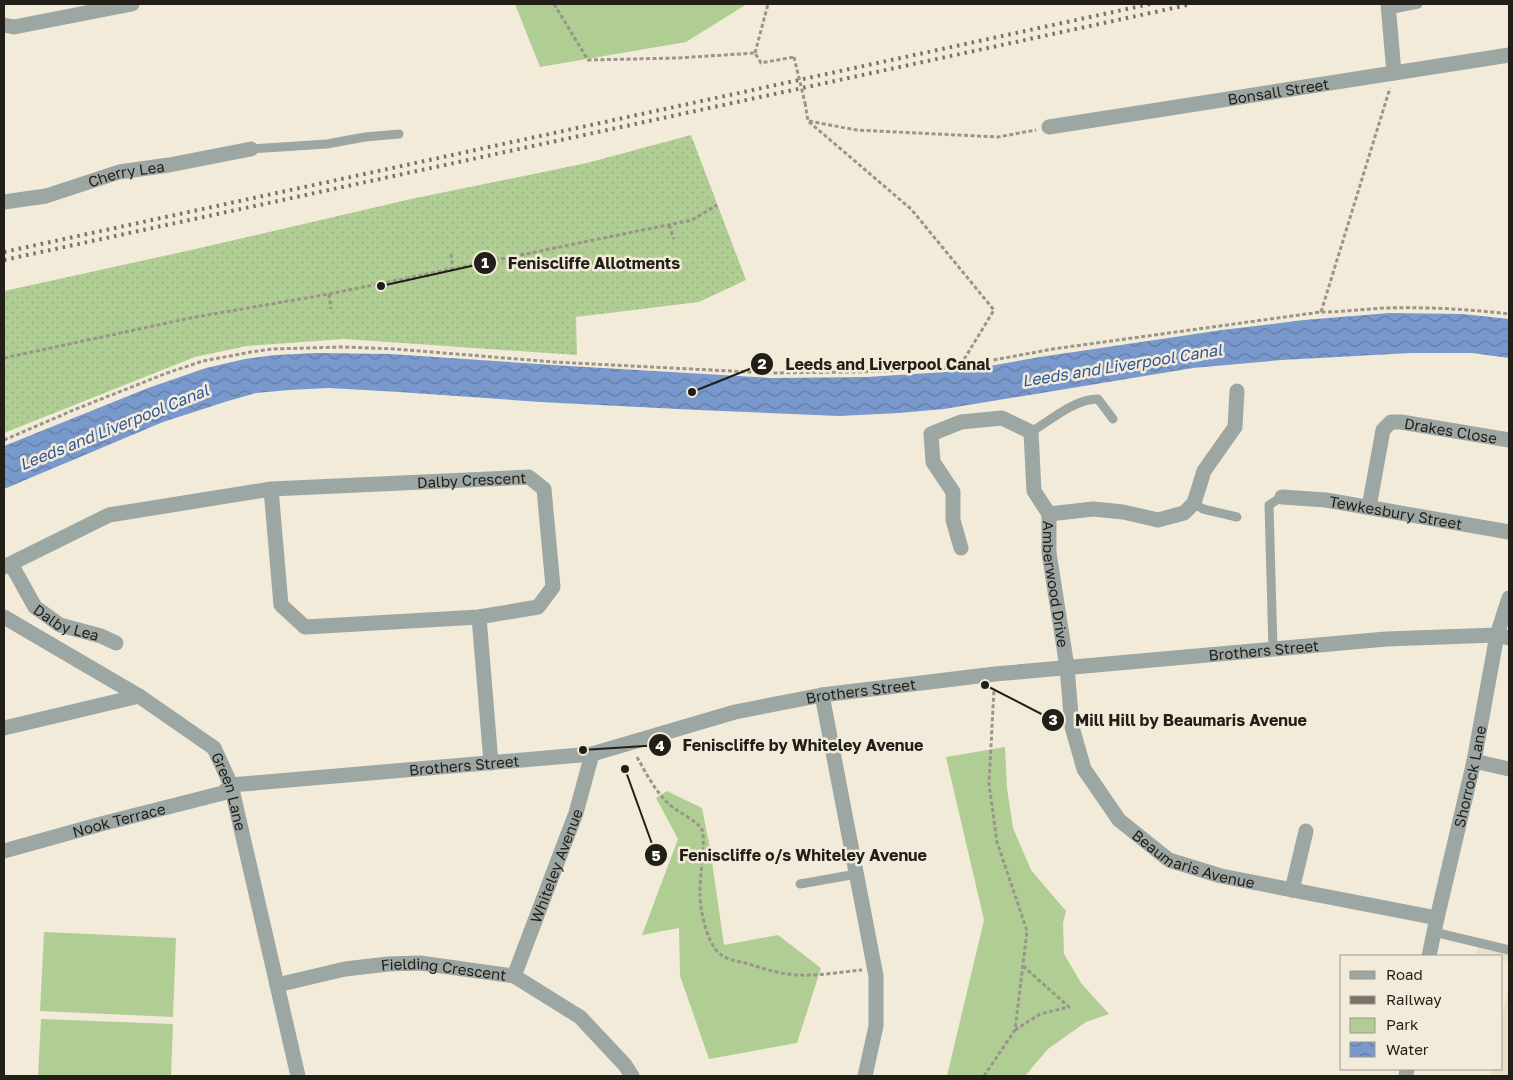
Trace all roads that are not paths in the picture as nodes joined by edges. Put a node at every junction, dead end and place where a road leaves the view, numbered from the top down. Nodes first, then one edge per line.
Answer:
1 (132, 4) edge
2 (1418, 4) edge
3 (1388, 7) edge
4 (4, 26) edge
5 (1508, 59) edge
6 (1394, 73) junction
7 (1048, 127) road end
8 (399, 134) dead end
9 (251, 149) joint
10 (4, 202) edge
11 (1237, 391) dead end
12 (1113, 419) dead end
13 (1031, 432) junction
14 (1509, 440) edge
15 (271, 489) junction
16 (1282, 497) joint
17 (1194, 503) junction
18 (1369, 507) junction
19 (1049, 514) junction
20 (109, 515) joint
21 (1237, 517) dead end
22 (1509, 532) edge
23 (961, 548) dead end
24 (8, 565) edge
25 (1509, 598) edge
26 (478, 617) junction
27 (4, 618) edge
28 (1503, 636) edge
29 (116, 644) dead end
30 (1273, 650) junction
31 (1067, 667) junction
32 (822, 695) junction
33 (139, 696) junction
34 (4, 728) edge
35 (592, 754) junction
36 (1474, 762) junction
37 (490, 763) junction
38 (1509, 770) edge
39 (231, 786) junction
40 (1306, 831) dead end
41 (4, 851) edge
42 (857, 874) junction
43 (800, 884) dead end
44 (1292, 890) junction
45 (1436, 925) junction
46 (1509, 950) edge
47 (1429, 955) edge
48 (514, 976) junction
49 (277, 985) junction
50 (298, 1076) edge
51 (632, 1076) edge
52 (865, 1076) edge

1 - 4 street
2 - 3 lane
3 - 6 street
5 - 6 street, Bonsall Street
6 - 7 street, Bonsall Street
8 - 9 lane
9 - 10 street, Cherry Lea
11 - 17 street
12 - 13 lane
13 - 19 street, Amberwood Drive
13 - 23 street
14 - 18 street, Drakes Close
15 - 20 street, Dalby Crescent
15 - 26 street, Dalby Crescent
15 - 26 street, Dalby Crescent
16 - 18 street, Tewkesbury Street
16 - 30 lane
17 - 19 street
17 - 21 lane
18 - 22 street, Tewkesbury Street
19 - 31 street, Amberwood Drive
20 - 24 street, Dalby Lea
24 - 29 street, Dalby Lea
25 - 28 street, Shorrock Lane
26 - 37 street
27 - 33 street, Green Lane
28 - 30 street, Brothers Street
28 - 36 street, Shorrock Lane
30 - 31 street, Brothers Street
31 - 32 street, Brothers Street
31 - 44 street, Beaumaris Avenue
32 - 35 street, Brothers Street
32 - 42 street
33 - 34 street
33 - 39 street, Green Lane
35 - 37 street, Brothers Street
35 - 48 street, Whiteley Avenue
36 - 38 street
36 - 45 street, Shorrock Lane
37 - 39 street, Brothers Street
39 - 41 street, Nook Terrace
39 - 49 street, Green Lane
40 - 44 street
42 - 43 lane
42 - 52 street
44 - 45 street, Beaumaris Avenue
45 - 46 lane
45 - 47 street, Shorrock Lane
48 - 49 street, Fielding Crescent
48 - 51 street, Fielding Crescent
49 - 50 street, Green Lane

